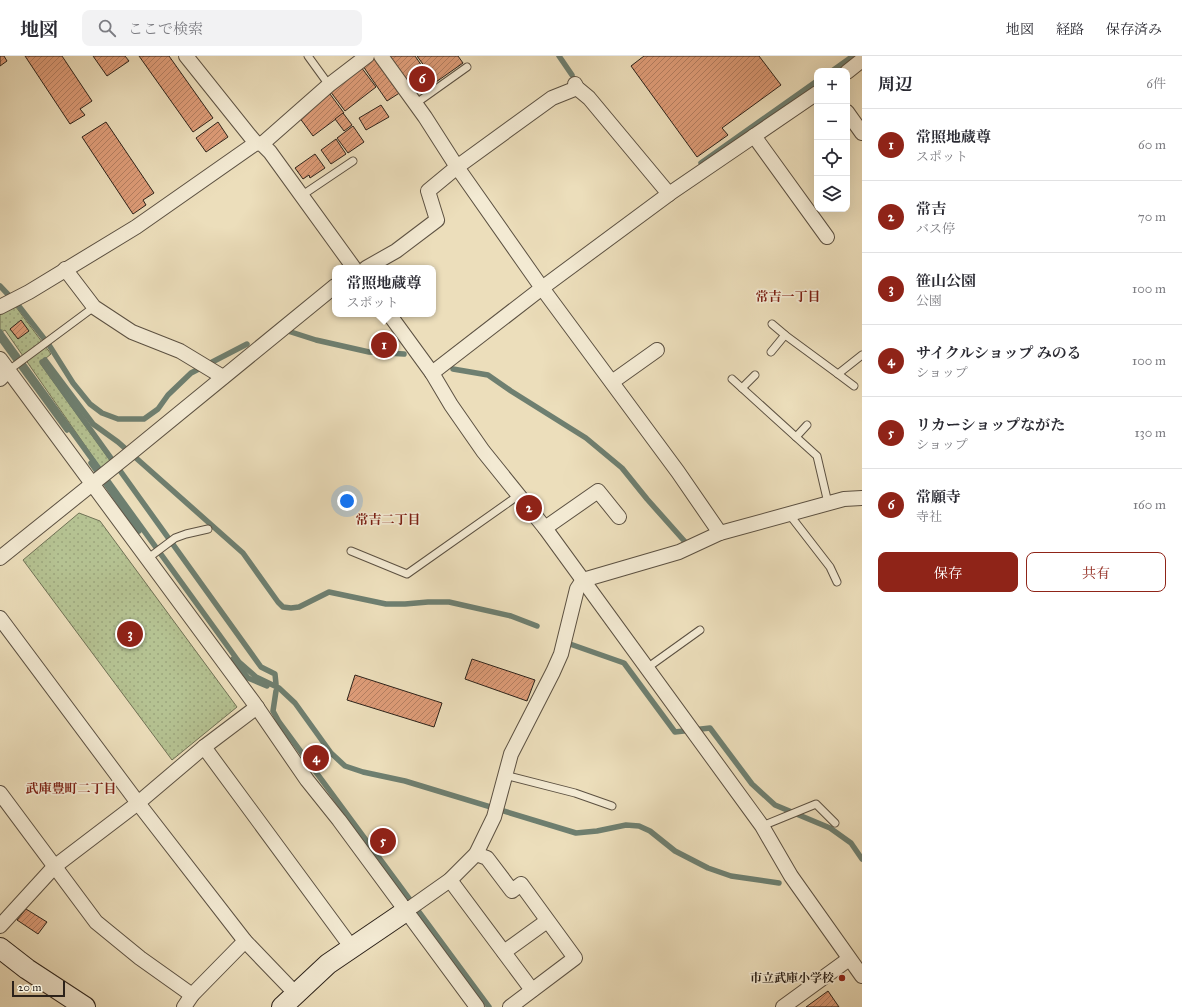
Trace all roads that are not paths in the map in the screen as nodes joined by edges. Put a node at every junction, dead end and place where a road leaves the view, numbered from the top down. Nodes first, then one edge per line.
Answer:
1 (186, 56) edge
2 (308, 56) edge
3 (367, 56) edge
4 (381, 56) edge
5 (861, 62) edge
6 (467, 67) dead end
7 (850, 70) edge
8 (328, 85) junction
9 (814, 95) edge
10 (415, 104) junction
11 (850, 116) edge
12 (862, 133) edge
13 (754, 136) junction
14 (259, 144) junction
15 (353, 161) dead end
16 (457, 167) junction
17 (669, 194) junction
18 (301, 196) junction
19 (827, 237) dead end
20 (352, 265) edge
21 (371, 265) edge
22 (65, 269) junction
23 (332, 288) edge
24 (542, 288) junction
25 (10, 302) edge
26 (94, 308) junction
27 (391, 317) edge
28 (772, 324) dead end
29 (785, 336) junction
30 (657, 350) dead end
31 (772, 352) dead end
32 (862, 355) edge
33 (0, 359) edge
34 (8, 372) edge
35 (432, 372) junction
36 (838, 374) junction
37 (754, 375) dead end
38 (223, 377) junction
39 (732, 379) dead end
40 (612, 382) junction
41 (854, 386) dead end
42 (742, 388) junction
43 (807, 425) dead end
44 (796, 437) junction
45 (113, 467) junction
46 (519, 495) junction
47 (862, 498) edge
48 (828, 504) junction
49 (790, 514) junction
50 (619, 517) dead end
51 (545, 528) junction
52 (208, 529) dead end
53 (720, 533) junction
54 (351, 551) dead end
55 (150, 557) junction
56 (0, 558) edge
57 (583, 580) junction
58 (837, 582) dead end
59 (0, 618) edge
60 (700, 630) dead end
61 (647, 668) junction
62 (257, 707) junction
63 (204, 747) junction
64 (504, 775) junction
65 (0, 792) edge
66 (138, 803) junction
67 (612, 806) dead end
68 (835, 823) dead end
69 (762, 826) junction
70 (476, 854) junction
71 (54, 867) junction
72 (450, 880) junction
73 (406, 911) junction
74 (547, 921) junction
75 (0, 926) edge
76 (245, 941) junction
77 (0, 948) edge
78 (352, 948) junction
79 (504, 952) junction
80 (849, 959) junction
81 (862, 976) edge
82 (532, 990) junction
83 (192, 994) junction
84 (289, 1001) edge
85 (85, 1007) edge
86 (184, 1007) edge
87 (477, 1007) edge
88 (510, 1007) edge
89 (783, 1007) edge

1 - 14 street
2 - 8 lane
3 - 8 street
4 - 10 street
5 - 7 street
6 - 10 lane
8 - 14 street
9 - 13 street
10 - 16 street
11 - 12 street
13 - 17 street
13 - 19 street
14 - 18 street
14 - 22 street
15 - 18 lane
16 - 17 street
16 - 21 street
16 - 24 street
17 - 24 street
18 - 20 street
22 - 25 street
22 - 26 street
23 - 38 street
24 - 35 street
24 - 40 street
26 - 34 lane
26 - 38 street
27 - 35 street
28 - 29 lane
29 - 31 lane
29 - 36 lane
30 - 40 street
32 - 36 lane
33 - 34 street
34 - 45 street
35 - 46 street
36 - 41 lane
37 - 42 lane
38 - 45 street
39 - 42 lane
40 - 53 street
42 - 44 lane
43 - 44 lane
44 - 48 lane
45 - 55 street
45 - 56 street
46 - 51 street
46 - 54 lane
47 - 48 street
48 - 49 street
49 - 53 street
49 - 58 lane
50 - 51 street
51 - 57 street
52 - 55 lane
53 - 57 street
55 - 62 street
57 - 61 street
57 - 64 street
59 - 66 street
60 - 61 lane
61 - 69 street
62 - 63 street
62 - 73 street
63 - 66 street
63 - 78 street
64 - 67 lane
64 - 70 street
65 - 71 street
66 - 71 street
66 - 76 street
68 - 69 lane
69 - 80 street
70 - 72 street
70 - 74 street
71 - 75 street
71 - 83 street
72 - 73 street
72 - 79 street
73 - 78 street
73 - 87 street
74 - 79 street
74 - 82 street
76 - 83 street
76 - 84 street
77 - 85 street
78 - 84 street
79 - 82 street
80 - 81 street
80 - 89 street
82 - 88 street
83 - 86 street

